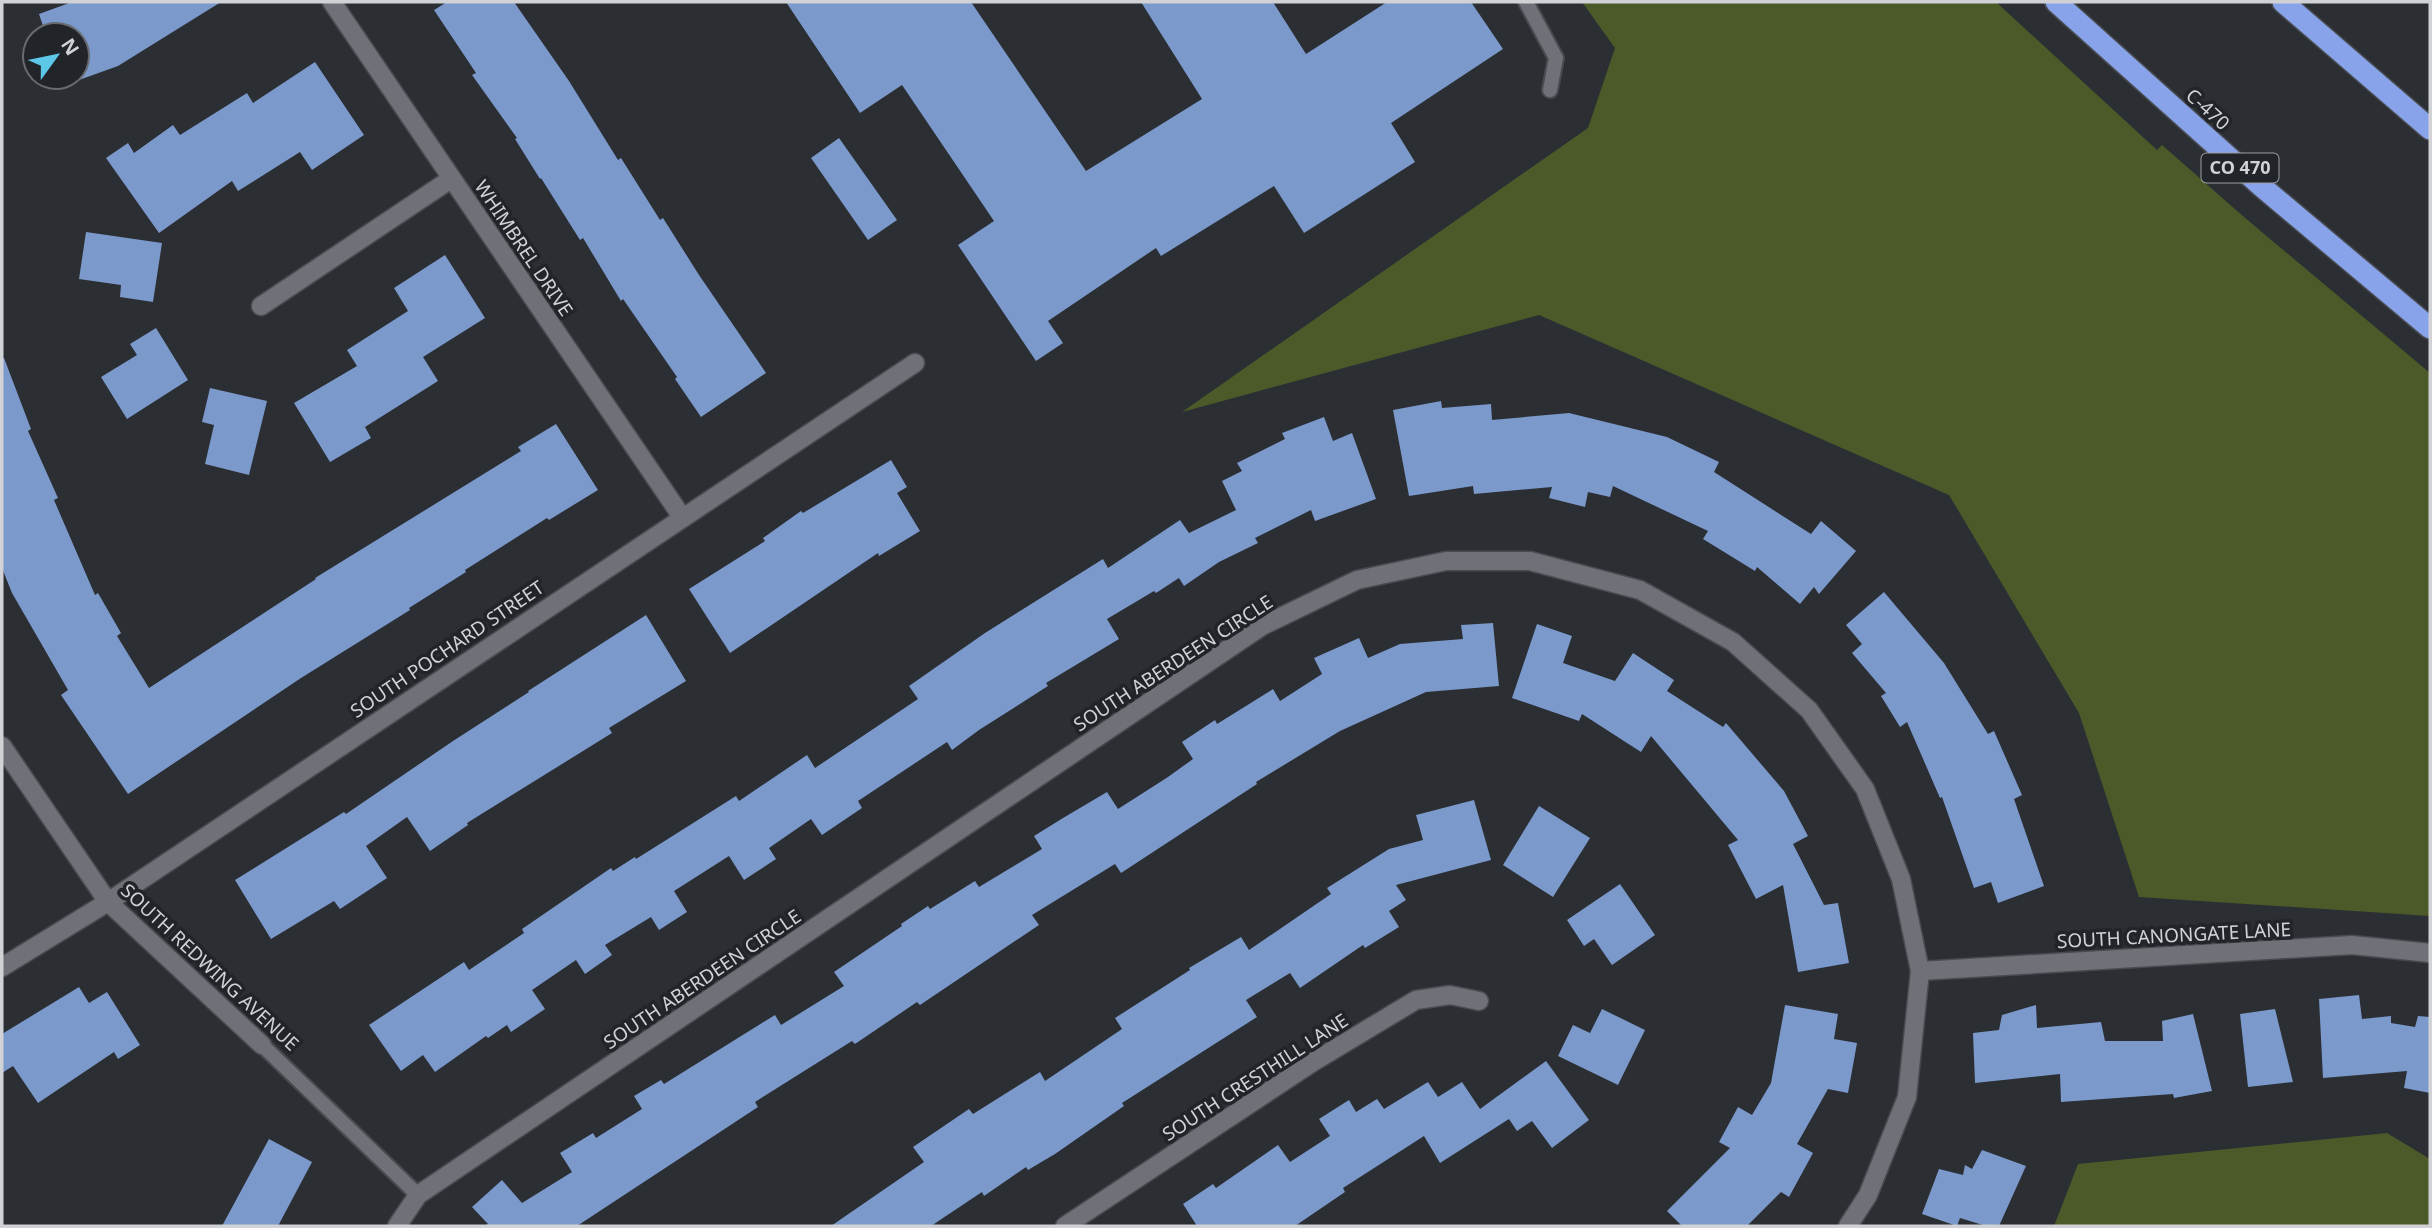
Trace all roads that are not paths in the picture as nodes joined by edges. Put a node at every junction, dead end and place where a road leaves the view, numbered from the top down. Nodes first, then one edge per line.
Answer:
1 (332, 2) edge
2 (1526, 2) edge
3 (2056, 2) edge
4 (2283, 2) edge
5 (1550, 90) dead end
6 (2430, 129) edge
7 (452, 179) junction
8 (261, 306) dead end
9 (2430, 328) edge
10 (915, 363) dead end
11 (682, 517) junction
12 (2, 746) edge
13 (108, 902) junction
14 (2430, 953) edge
15 (2, 967) edge
16 (1920, 971) junction
17 (1479, 1001) dead end
18 (262, 1045) joint
19 (418, 1195) junction
20 (397, 1226) edge
21 (1065, 1226) edge
22 (1848, 1226) edge

1 - 7 street, WHIMBREL DRIVE
2 - 5 lane
3 - 9 highway, C-470 / CO 470
4 - 6 highway
7 - 8 street
7 - 11 street, WHIMBREL DRIVE
10 - 11 street, SOUTH POCHARD STREET
11 - 13 street, SOUTH POCHARD STREET
12 - 13 street, SOUTH REDWING AVENUE
13 - 15 street, SOUTH POCHARD STREET
13 - 18 street, SOUTH REDWING AVENUE
14 - 16 street, SOUTH CANONGATE LANE
16 - 19 street, SOUTH ABERDEEN CIRCLE
16 - 22 street, SOUTH ABERDEEN CIRCLE
17 - 21 street, SOUTH CRESTHILL LANE
18 - 19 lane, SOUTH REDWING AVENUE
19 - 20 street, SOUTH ABERDEEN CIRCLE

